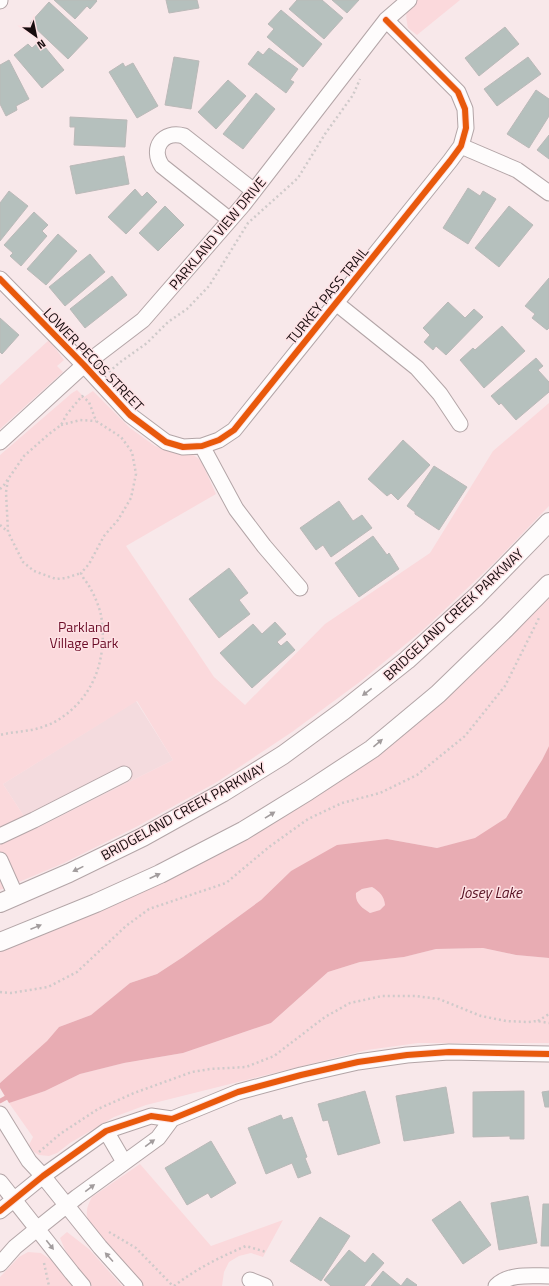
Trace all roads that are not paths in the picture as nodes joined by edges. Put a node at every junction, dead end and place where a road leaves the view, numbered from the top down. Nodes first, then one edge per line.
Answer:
1 (409, 0) edge
2 (386, 20) junction
3 (461, 146) junction
4 (254, 191) junction
5 (549, 193) edge
6 (230, 220) junction
7 (0, 279) edge
8 (336, 303) junction
9 (84, 365) junction
10 (460, 424) dead end
11 (0, 442) edge
12 (202, 446) junction
13 (549, 522) edge
14 (549, 584) edge
15 (300, 588) dead end
16 (124, 774) dead end
17 (0, 836) edge
18 (0, 860) edge
19 (8, 900) edge
20 (0, 942) edge
21 (549, 1054) edge
22 (0, 1114) edge
23 (172, 1119) junction
24 (106, 1132) junction
25 (124, 1162) junction
26 (43, 1176) junction
27 (0, 1182) edge
28 (13, 1200) junction
29 (66, 1205) junction
30 (0, 1211) edge
31 (37, 1229) junction
32 (0, 1264) edge
33 (549, 1276) edge
34 (250, 1280) dead end
35 (84, 1286) edge
36 (135, 1286) edge
37 (265, 1286) edge
38 (496, 1286) edge

1 - 2 street, PARKLAND VIEW DRIVE
2 - 3 street
2 - 4 street, PARKLAND VIEW DRIVE
3 - 5 street
3 - 8 street, TURKEY PASS TRAIL
4 - 6 street, PARKLAND VIEW DRIVE
4 - 6 street
6 - 9 street, PARKLAND VIEW DRIVE
7 - 9 street, LOWER PECOS STREET
8 - 10 street
8 - 12 street, TURKEY PASS TRAIL
9 - 11 street, PARKLAND VIEW DRIVE
9 - 12 street, LOWER PECOS STREET
12 - 15 street
13 -> 19 main road, BRIDGELAND CREEK PARKWAY
20 -> 14 main road
16 - 17 street
18 - 19 street
21 - 23 street
22 - 26 street
23 - 24 street
25 -> 23 street
24 - 25 street
24 - 26 street
29 -> 25 street
26 - 28 street
26 - 29 street
27 - 28 street
28 - 30 street
28 - 31 street
29 - 31 street
36 -> 29 street
31 - 32 street
31 -> 35 street
33 - 38 street
34 - 37 street

